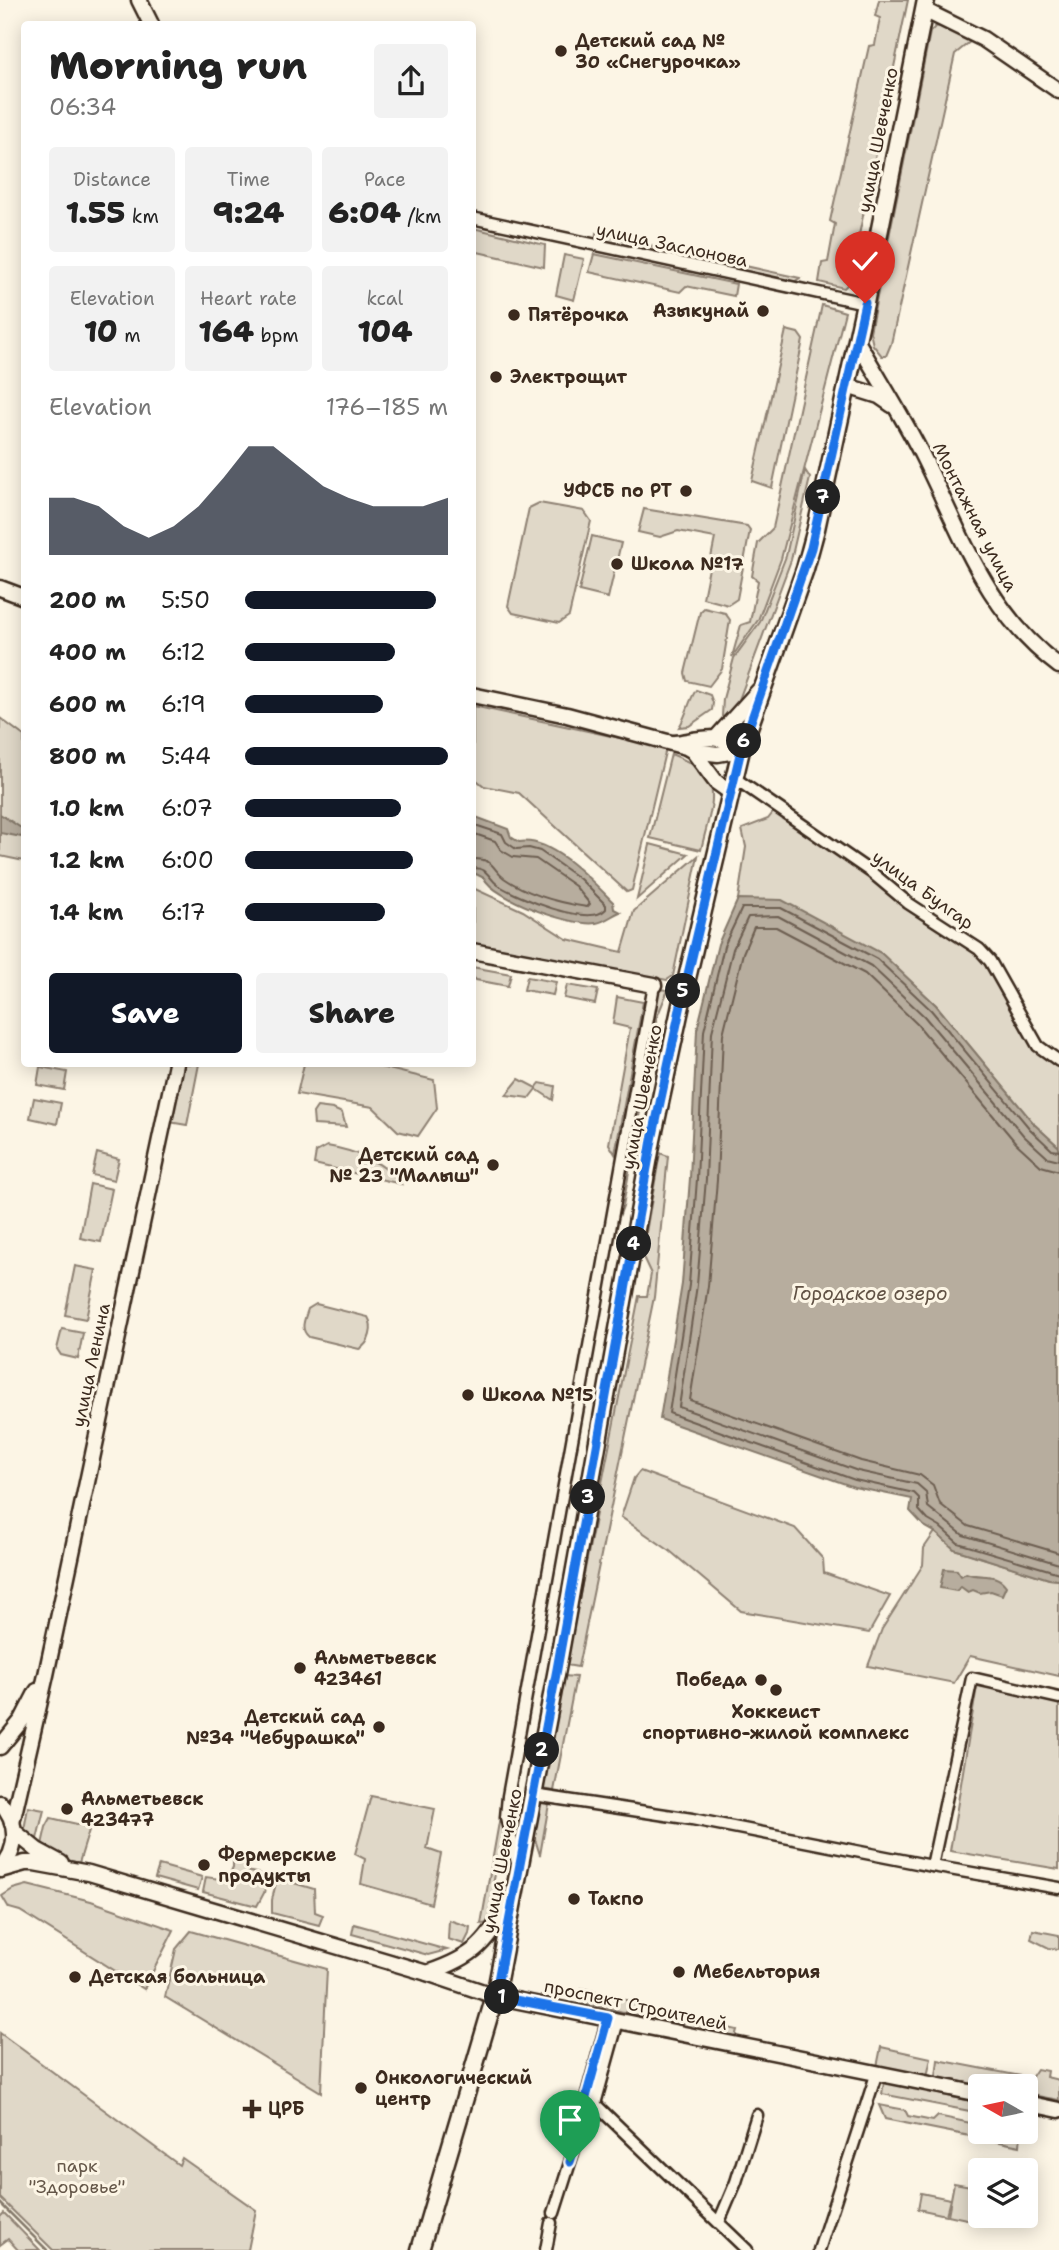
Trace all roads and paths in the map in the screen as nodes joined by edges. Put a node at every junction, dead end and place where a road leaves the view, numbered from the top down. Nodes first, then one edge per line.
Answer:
1 (139, 0) edge
2 (925, 5) edge
3 (149, 21) edge
4 (1059, 91) edge
5 (476, 219) edge
6 (865, 303) junction
7 (857, 341) junction
8 (847, 386) junction
9 (896, 408) junction
10 (0, 588) edge
11 (21, 596) edge
12 (1059, 666) edge
13 (764, 685) junction
14 (476, 696) edge
15 (716, 737) junction
16 (674, 743) junction
17 (741, 750) junction
18 (693, 751) junction
19 (732, 785) junction
20 (476, 952) edge
21 (654, 985) joint
22 (1059, 1061) edge
23 (175, 1067) edge
24 (46, 1675) junction
25 (1059, 1698) edge
26 (0, 1747) edge
27 (534, 1795) junction
28 (0, 1803) edge
29 (14, 1827) junction
30 (932, 1866) junction
31 (0, 1870) edge
32 (519, 1870) junction
33 (89, 1873) junction
34 (1059, 1888) edge
35 (515, 1892) junction
36 (427, 1973) junction
37 (495, 1996) junction
38 (613, 2020) junction
39 (877, 2072) junction
40 (968, 2091) edge
41 (595, 2104) junction
42 (1038, 2106) edge
43 (1059, 2110) edge
44 (586, 2112) junction
45 (757, 2115) dead end
46 (719, 2222) junction
47 (419, 2250) edge
48 (546, 2250) edge
49 (747, 2250) edge
50 (819, 2250) edge

1 - 3 street
2 - 4 street
2 - 6 main road, улица Шевченко
5 - 6 street, улица Заслонова
6 - 7 main road, улица Шевченко
7 - 8 main road, улица Шевченко
7 - 9 street, Монтажная улица
8 - 9 street
8 - 13 main road, улица Шевченко
9 - 12 street, Монтажная улица
10 - 11 street
13 - 15 street
13 - 17 main road, улица Шевченко
14 - 16 street
15 - 16 street
15 - 17 street
16 - 18 street
17 - 18 street
17 - 19 main road, улица Шевченко
18 - 19 street
19 - 22 street, улица Булгар
19 - 27 main road, улица Шевченко
20 - 21 street
21 - 32 street
23 - 24 street, улица Ленина
24 - 26 street, улица Ленина
24 - 29 street, улица Ленина
25 - 30 street
27 - 30 street
27 - 32 main road, улица Шевченко
28 - 29 street
29 - 31 street, улица Ленина
29 - 33 street, проспект Строителей
30 - 34 street
31 - 33 street, проспект Строителей
32 - 35 main road, улица Шевченко
33 - 36 street, проспект Строителей
35 - 36 street
35 - 37 main road, улица Шевченко
36 - 37 street, проспект Строителей
37 - 38 street, проспект Строителей
37 - 47 main road, улица Шевченко
38 - 39 street, проспект Строителей
38 - 41 street
38 - 44 street
39 - 40 street, проспект Строителей
39 - 50 street
41 - 44 street
41 - 46 street
42 - 43 street
44 - 48 street
45 - 46 street
46 - 49 street

